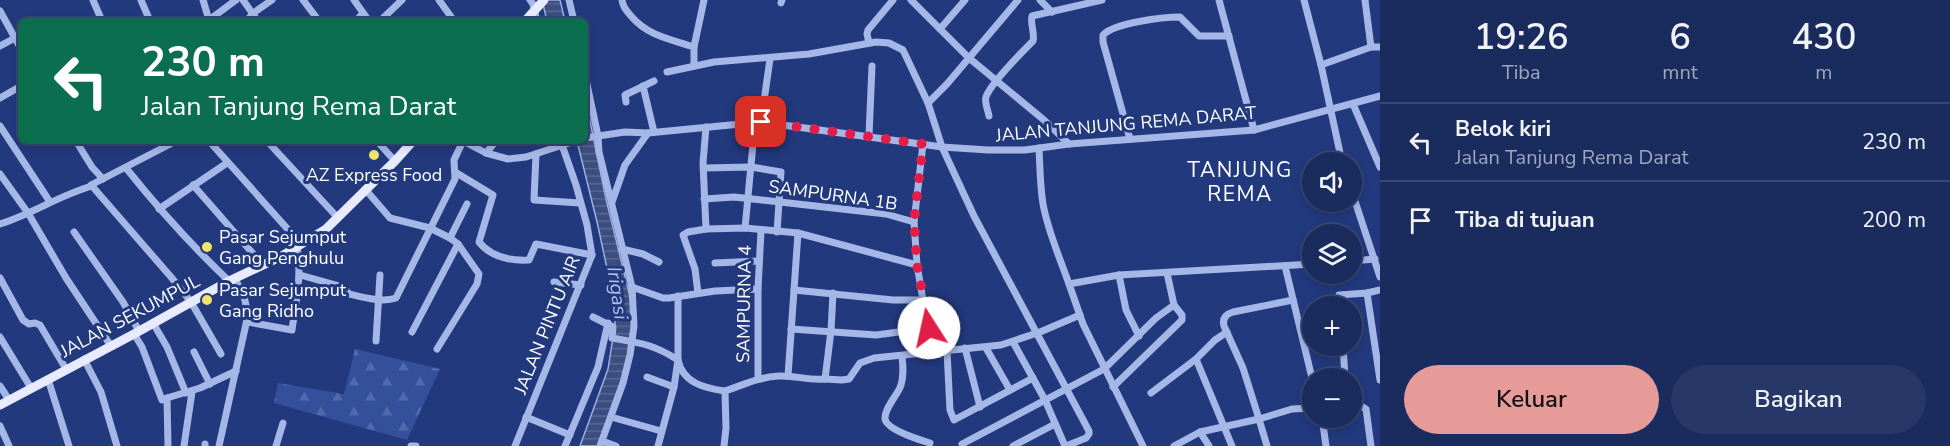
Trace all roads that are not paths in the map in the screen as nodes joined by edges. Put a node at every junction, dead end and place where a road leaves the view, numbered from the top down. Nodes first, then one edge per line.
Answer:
1 (93, 0) edge
2 (141, 0) edge
3 (203, 0) edge
4 (236, 0) edge
5 (243, 0) edge
6 (272, 0) edge
7 (303, 0) edge
8 (354, 0) edge
9 (402, 0) edge
10 (439, 0) edge
11 (451, 0) edge
12 (569, 0) edge
13 (622, 0) edge
14 (704, 0) edge
15 (893, 0) edge
16 (911, 0) edge
17 (965, 0) edge
18 (1018, 0) edge
19 (1040, 0) edge
20 (1102, 0) edge
21 (1219, 0) edge
22 (1304, 0) edge
23 (1365, 0) edge
24 (536, 3) edge
25 (444, 7) junction
26 (0, 11) edge
27 (1052, 12) junction
28 (363, 13) junction
29 (252, 14) junction
30 (101, 18) edge
31 (149, 18) edge
32 (207, 18) edge
33 (212, 18) edge
34 (249, 18) edge
35 (255, 18) edge
36 (316, 18) edge
37 (359, 18) edge
38 (367, 18) edge
39 (383, 18) edge
40 (452, 18) edge
41 (527, 18) edge
42 (537, 18) edge
43 (573, 18) edge
44 (940, 29) junction
45 (1229, 36) junction
46 (15, 38) junction
47 (869, 43) junction
48 (18, 44) edge
49 (0, 45) edge
50 (694, 47) junction
51 (1371, 47) junction
52 (1380, 47) edge
53 (969, 58) junction
54 (770, 59) junction
55 (1321, 65) junction
56 (694, 66) junction
57 (872, 66) dead end
58 (667, 72) dead end
59 (654, 81) dead end
60 (997, 81) junction
61 (643, 86) junction
62 (18, 88) edge
63 (1380, 96) edge
64 (0, 98) edge
65 (588, 102) edge
66 (626, 102) dead end
67 (928, 103) junction
68 (1353, 104) junction
69 (1330, 110) junction
70 (989, 116) dead end
71 (758, 122) junction
72 (0, 126) edge
73 (706, 127) junction
74 (1254, 130) junction
75 (651, 133) junction
76 (869, 136) junction
77 (592, 137) edge
78 (1130, 140) junction
79 (78, 144) edge
80 (170, 144) edge
81 (211, 144) edge
82 (270, 144) edge
83 (380, 144) edge
84 (410, 144) edge
85 (462, 144) edge
86 (469, 144) edge
87 (494, 144) edge
88 (564, 144) edge
89 (567, 144) edge
90 (923, 144) junction
91 (1069, 144) junction
92 (942, 147) junction
93 (1039, 148) junction
94 (1340, 152) edge
95 (486, 153) junction
96 (536, 154) junction
97 (395, 161) junction
98 (227, 163) junction
99 (751, 167) junction
100 (1380, 167) edge
101 (126, 168) junction
102 (704, 168) junction
103 (455, 172) junction
104 (0, 174) edge
105 (103, 179) junction
106 (193, 185) junction
107 (92, 186) junction
108 (365, 189) junction
109 (704, 199) junction
110 (748, 200) junction
111 (50, 202) junction
112 (580, 202) junction
113 (780, 202) junction
114 (467, 204) dead end
115 (611, 204) junction
116 (159, 209) junction
117 (1360, 212) edge
118 (28, 213) junction
119 (338, 218) junction
120 (914, 222) junction
121 (0, 224) edge
122 (430, 228) junction
123 (745, 228) junction
124 (706, 229) junction
125 (761, 231) junction
126 (75, 232) dead end
127 (777, 232) junction
128 (798, 233) junction
129 (450, 238) junction
130 (458, 244) junction
131 (299, 245) junction
132 (622, 249) junction
133 (592, 255) junction
134 (1376, 256) edge
135 (759, 261) junction
136 (659, 262) dead end
137 (715, 263) dead end
138 (917, 265) junction
139 (1302, 265) edge
140 (263, 266) junction
141 (1285, 266) junction
142 (1167, 273) junction
143 (300, 275) junction
144 (380, 275) dead end
145 (1119, 275) junction
146 (1380, 277) edge
147 (0, 278) edge
148 (232, 280) junction
149 (554, 282) dead end
150 (1069, 284) junction
151 (581, 285) junction
152 (632, 287) junction
153 (758, 289) junction
154 (794, 290) junction
155 (1380, 290) edge
156 (698, 293) junction
157 (833, 293) junction
158 (1367, 293) junction
159 (678, 296) junction
160 (1340, 296) edge
161 (379, 299) junction
162 (924, 300) junction
163 (1293, 300) junction
164 (191, 302) junction
165 (1174, 305) junction
166 (1080, 315) junction
167 (592, 317) dead end
168 (248, 322) junction
169 (153, 323) junction
170 (608, 323) junction
171 (791, 328) junction
172 (929, 328) junction
173 (831, 331) junction
174 (412, 332) dead end
175 (1227, 332) junction
176 (137, 333) junction
177 (1036, 334) junction
178 (1139, 336) junction
179 (0, 337) edge
180 (376, 340) dead end
181 (631, 340) junction
182 (1014, 342) junction
183 (111, 346) junction
184 (965, 348) junction
185 (986, 348) junction
186 (437, 350) dead end
187 (947, 351) junction
188 (194, 352) dead end
189 (932, 352) junction
190 (221, 354) dead end
191 (902, 356) junction
192 (84, 359) junction
193 (1196, 359) junction
194 (678, 360) junction
195 (1310, 368) edge
196 (66, 369) junction
197 (1104, 369) junction
198 (236, 371) junction
199 (788, 376) junction
200 (647, 377) dead end
201 (758, 378) junction
202 (1033, 378) junction
203 (48, 379) junction
204 (825, 379) junction
205 (1380, 380) edge
206 (210, 384) junction
207 (0, 386) edge
208 (674, 387) junction
209 (1113, 387) junction
210 (31, 388) junction
211 (1065, 389) junction
212 (1010, 390) junction
213 (725, 391) junction
214 (189, 393) junction
215 (1151, 393) dead end
216 (167, 398) junction
217 (9, 400) junction
218 (1045, 400) junction
219 (0, 405) edge
220 (980, 407) junction
221 (1362, 407) edge
222 (1302, 408) edge
223 (526, 417) junction
224 (611, 417) junction
225 (1259, 419) junction
226 (283, 423) dead end
227 (1055, 424) junction
228 (0, 426) edge
229 (1225, 428) junction
230 (1324, 428) edge
231 (661, 431) junction
232 (1200, 432) junction
233 (570, 435) junction
234 (601, 443) edge
235 (930, 443) dead end
236 (962, 444) dead end
237 (9, 446) edge
238 (69, 446) edge
239 (117, 446) edge
240 (168, 446) edge
241 (184, 446) edge
242 (219, 446) edge
243 (278, 446) edge
244 (411, 446) edge
245 (416, 446) edge
246 (515, 446) edge
247 (565, 446) edge
248 (616, 446) edge
249 (658, 446) edge
250 (724, 446) edge
251 (1013, 446) edge
252 (1066, 446) edge
253 (1143, 446) edge
254 (1174, 446) edge
255 (1209, 446) edge
256 (1232, 446) edge
257 (1267, 446) edge
258 (1326, 446) edge
259 (1371, 446) edge

1 - 30 street
2 - 31 street
3 - 32 street
4 - 33 street
5 - 29 street
6 - 29 street
7 - 36 street
8 - 28 street
9 - 39 street
10 - 25 street
11 - 25 street
12 - 43 street
13 - 50 street
14 - 50 street
15 - 47 street
16 - 44 street
17 - 44 street
18 - 53 street
19 - 27 street
20 - 27 street
21 - 45 street
22 - 55 street
23 - 51 street
24 - 41 main road
24 - 42 street
25 - 40 street
26 - 46 street
27 - 60 street
28 - 37 street
28 - 38 street
29 - 34 street
29 - 35 street
44 - 53 street
45 - 74 street
45 - 78 street
46 - 48 street
46 - 49 street
47 - 54 street
47 - 67 street
50 - 56 street
51 - 52 street
51 - 55 street
53 - 60 street
53 - 67 street
54 - 56 street
54 - 71 street
55 - 69 street
56 - 58 street
57 - 76 street
59 - 61 street
60 - 70 street
60 - 91 street
61 - 66 street
61 - 75 street
62 - 64 street
63 - 68 street, JALAN TANJUNG REMA DARAT
65 - 77 street
67 - 92 street
68 - 69 street, JALAN TANJUNG REMA DARAT
68 - 100 street
69 - 74 street, JALAN TANJUNG REMA DARAT
69 - 94 street
71 - 73 street, JALAN TANJUNG REMA DARAT
71 - 76 street, JALAN TANJUNG REMA DARAT
71 - 99 street
72 - 111 street
73 - 75 street, JALAN TANJUNG REMA DARAT
73 - 102 street
74 - 78 street, JALAN TANJUNG REMA DARAT
75 - 77 street, JALAN TANJUNG REMA DARAT
75 - 115 street
76 - 90 street, JALAN TANJUNG REMA DARAT
77 - 115 street
78 - 91 street, JALAN TANJUNG REMA DARAT
79 - 105 street
80 - 101 street
81 - 98 street
82 - 119 street
83 - 97 street
84 - 97 main road, JALAN SEKUMPUL
85 - 103 street
86 - 95 street
87 - 95 street
88 - 96 street
89 - 112 street, JALAN PINTU AIR
90 - 92 street, JALAN TANJUNG REMA DARAT
90 - 120 street
91 - 93 street, JALAN TANJUNG REMA DARAT
92 - 93 street, JALAN TANJUNG REMA DARAT
92 - 177 street
93 - 150 street
95 - 96 street
96 - 112 street
97 - 108 main road, JALAN SEKUMPUL
98 - 106 street
98 - 131 street
99 - 102 street
99 - 110 street
99 - 113 street
101 - 105 street
101 - 116 street
102 - 109 street
103 - 122 street
103 - 133 street
104 - 118 street
105 - 107 street
106 - 116 street
106 - 140 street
107 - 111 street
107 - 164 street
108 - 119 main road, JALAN SEKUMPUL
108 - 122 street
109 - 110 street, SAMPURNA 1B
109 - 124 street
110 - 113 street, SAMPURNA 1B
110 - 123 street
111 - 118 street
112 - 133 street, JALAN PINTU AIR
113 - 120 street, SAMPURNA 1B
113 - 127 street
114 - 129 street
115 - 132 street
116 - 148 street
117 - 134 street
118 - 121 street
118 - 183 street
119 - 131 main road, JALAN SEKUMPUL
120 - 138 street
122 - 129 street
122 - 161 street
123 - 124 street
123 - 125 street
124 - 156 street
125 - 127 street
125 - 135 street, SAMPURNA 4
126 - 176 street
127 - 128 street
128 - 138 street
128 - 154 street
129 - 130 street
130 - 174 street
130 - 186 street
131 - 140 main road, JALAN SEKUMPUL
131 - 143 street
132 - 136 street
132 - 152 street
133 - 151 street, JALAN PINTU AIR
134 - 146 street
135 - 137 street
135 - 153 street, SAMPURNA 4
138 - 162 street
139 - 141 street
140 - 148 main road, JALAN SEKUMPUL
141 - 142 street
141 - 163 street
142 - 145 street
142 - 165 street
143 - 161 street
143 - 168 street
144 - 161 street
145 - 150 street
145 - 178 street
147 - 196 street
148 - 164 main road, JALAN SEKUMPUL
148 - 168 street
149 - 151 street
150 - 166 street
151 - 223 street, JALAN PINTU AIR
152 - 159 street
152 - 181 street
153 - 156 street
153 - 201 street, SAMPURNA 4
154 - 157 street
154 - 171 street
155 - 158 street
156 - 159 street
157 - 162 street
157 - 173 street
158 - 160 street
158 - 205 street
159 - 194 street
161 - 180 street
162 - 172 street
163 - 175 street
163 - 195 street
164 - 169 main road, JALAN SEKUMPUL
164 - 190 street
165 - 178 street
165 - 209 street
166 - 177 street
166 - 197 street
167 - 170 street
168 - 198 street
169 - 176 main road, JALAN SEKUMPUL
169 - 214 street
170 - 181 street
170 - 233 street
171 - 173 street
171 - 199 street
172 - 173 street
172 - 189 street
173 - 204 street
175 - 193 street
175 - 225 street
176 - 183 main road, JALAN SEKUMPUL
176 - 216 street
177 - 182 street
177 - 211 street
178 - 197 street
179 - 210 street
181 - 194 street
181 - 224 street
182 - 185 street
182 - 202 street
183 - 192 main road, JALAN SEKUMPUL
184 - 185 street
184 - 187 street
184 - 220 street
185 - 212 street
187 - 189 street
187 - 220 street
188 - 206 street
189 - 191 street
191 - 204 street
191 - 235 street
192 - 196 main road, JALAN SEKUMPUL
192 - 239 street
193 - 215 street
193 - 229 street
194 - 208 street
194 - 213 street
196 - 203 main road, JALAN SEKUMPUL
197 - 209 street
197 - 211 street
198 - 206 street
198 - 242 street
199 - 201 street
199 - 204 street
200 - 208 street
201 - 213 street
202 - 212 street
202 - 218 street
203 - 210 main road, JALAN SEKUMPUL
203 - 238 street
206 - 214 street
207 - 217 street
208 - 231 street
209 - 253 street
210 - 217 main road, JALAN SEKUMPUL
211 - 218 street
211 - 252 street
212 - 220 street
213 - 250 street
214 - 216 street
214 - 241 street
216 - 240 street
217 - 219 main road, JALAN SEKUMPUL
218 - 227 street
218 - 236 street
221 - 259 street
222 - 225 street
223 - 233 street
223 - 246 street, JALAN PINTU AIR
224 - 231 street
224 - 234 street
225 - 229 street
225 - 257 street
226 - 243 street
227 - 251 street
227 - 252 street
228 - 237 street
229 - 232 street
229 - 256 street
230 - 258 street
231 - 249 street
232 - 254 street
232 - 255 street
233 - 247 street
234 - 248 street
244 - 245 street

